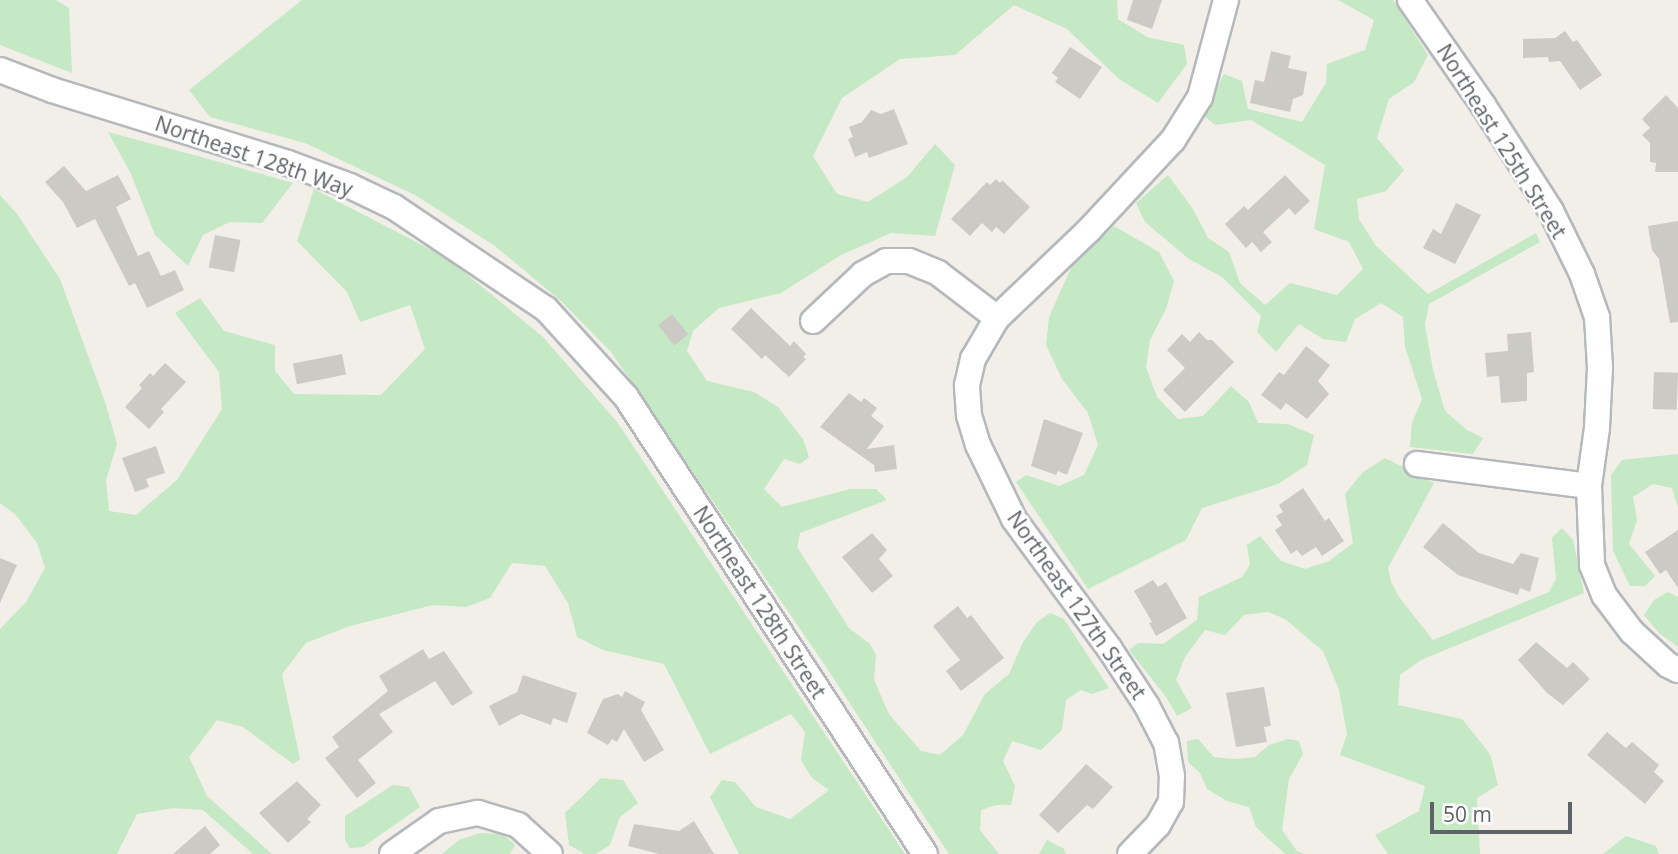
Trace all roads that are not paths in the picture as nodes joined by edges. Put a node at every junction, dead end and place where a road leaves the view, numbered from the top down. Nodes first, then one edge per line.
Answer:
1 (1226, 0) edge
2 (1410, 0) edge
3 (0, 70) edge
4 (997, 318) junction
5 (813, 321) dead end
6 (589, 354) joint
7 (1417, 464) dead end
8 (1589, 486) junction
9 (1678, 670) edge
10 (392, 854) edge
11 (550, 854) edge
12 (925, 854) edge
13 (1130, 854) edge

1 - 4 street, Northeast 127th Street
2 - 8 street, Northeast 125th Street
3 - 6 street, Northeast 128th Way
4 - 5 street
4 - 13 street, Northeast 127th Street
6 - 12 street, Northeast 128th Street
7 - 8 street
8 - 9 street, Northeast 125th Street
10 - 11 street

